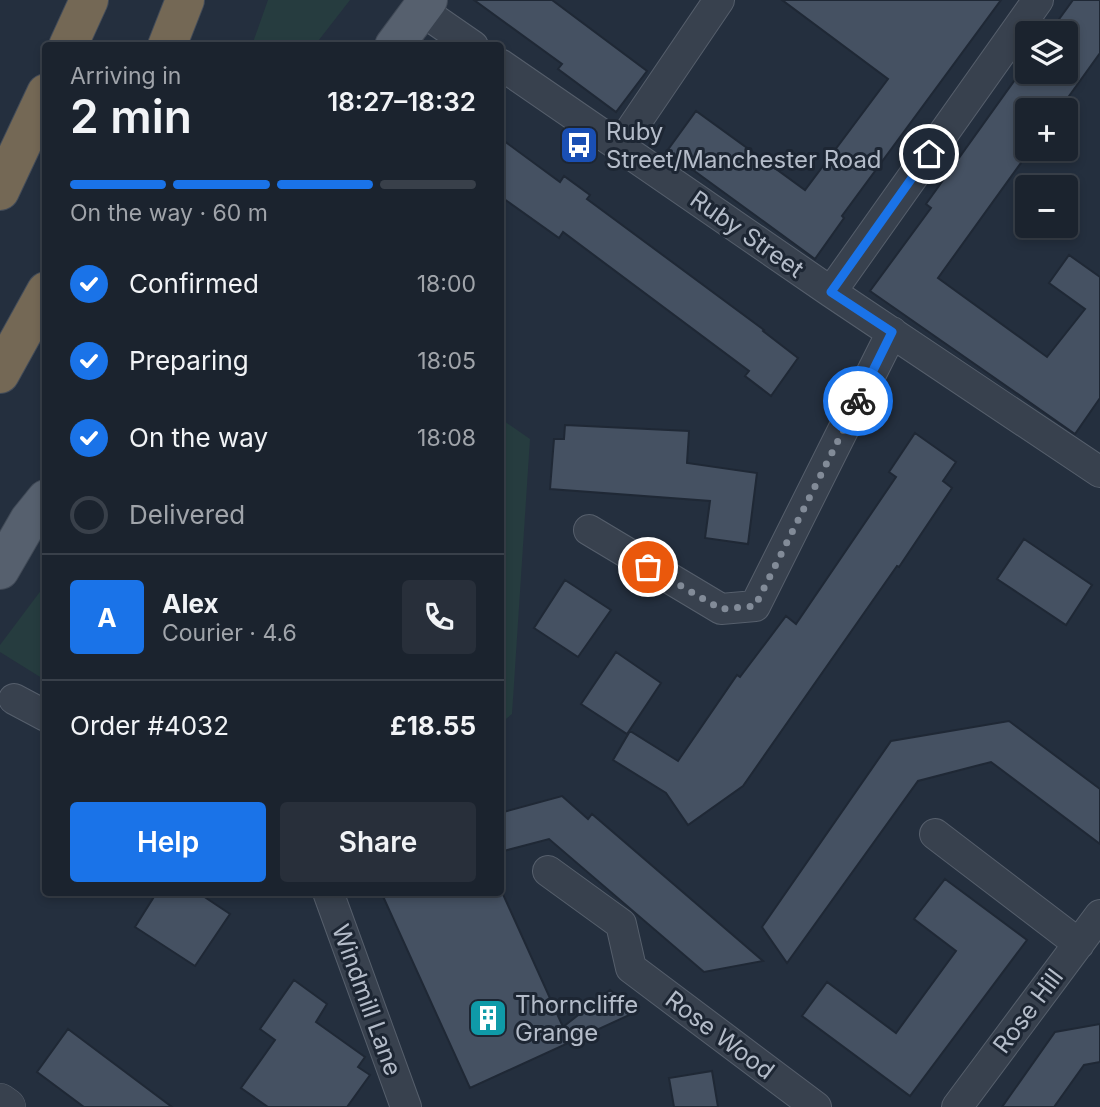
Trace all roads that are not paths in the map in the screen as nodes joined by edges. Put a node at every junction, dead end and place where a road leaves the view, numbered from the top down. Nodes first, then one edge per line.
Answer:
1 (89, 0) edge
2 (185, 0) edge
3 (719, 0) edge
4 (1038, 0) edge
5 (425, 5) edge
6 (70, 42) edge
7 (169, 42) edge
8 (397, 42) edge
9 (468, 42) edge
10 (504, 67) edge
11 (42, 102) edge
12 (620, 146) junction
13 (0, 191) edge
14 (831, 292) junction
15 (42, 298) edge
16 (892, 332) junction
17 (0, 374) edge
18 (1100, 472) edge
19 (42, 504) edge
20 (589, 530) dead end
21 (0, 570) edge
22 (14, 699) dead end
23 (42, 714) edge
24 (935, 834) dead end
25 (548, 871) dead end
26 (329, 896) edge
27 (1100, 915) edge
28 (1079, 944) junction
29 (0, 1102) edge
30 (7, 1107) edge
31 (406, 1107) edge
32 (816, 1107) edge
33 (957, 1107) edge

1 - 6 highway
2 - 7 highway
3 - 12 street
4 - 14 street
5 - 8 main road
5 - 9 street
10 - 12 street, Ruby Street
11 - 13 highway
12 - 14 street, Ruby Street
14 - 16 street, Ruby Street
15 - 17 highway
16 - 18 street, Ruby Street
16 - 20 street
19 - 21 main road
22 - 23 street
24 - 28 street
25 - 32 street, Rose Wood
26 - 31 street, Windmill Lane
27 - 28 street, Rose Hill
28 - 33 street, Rose Hill
29 - 30 street

